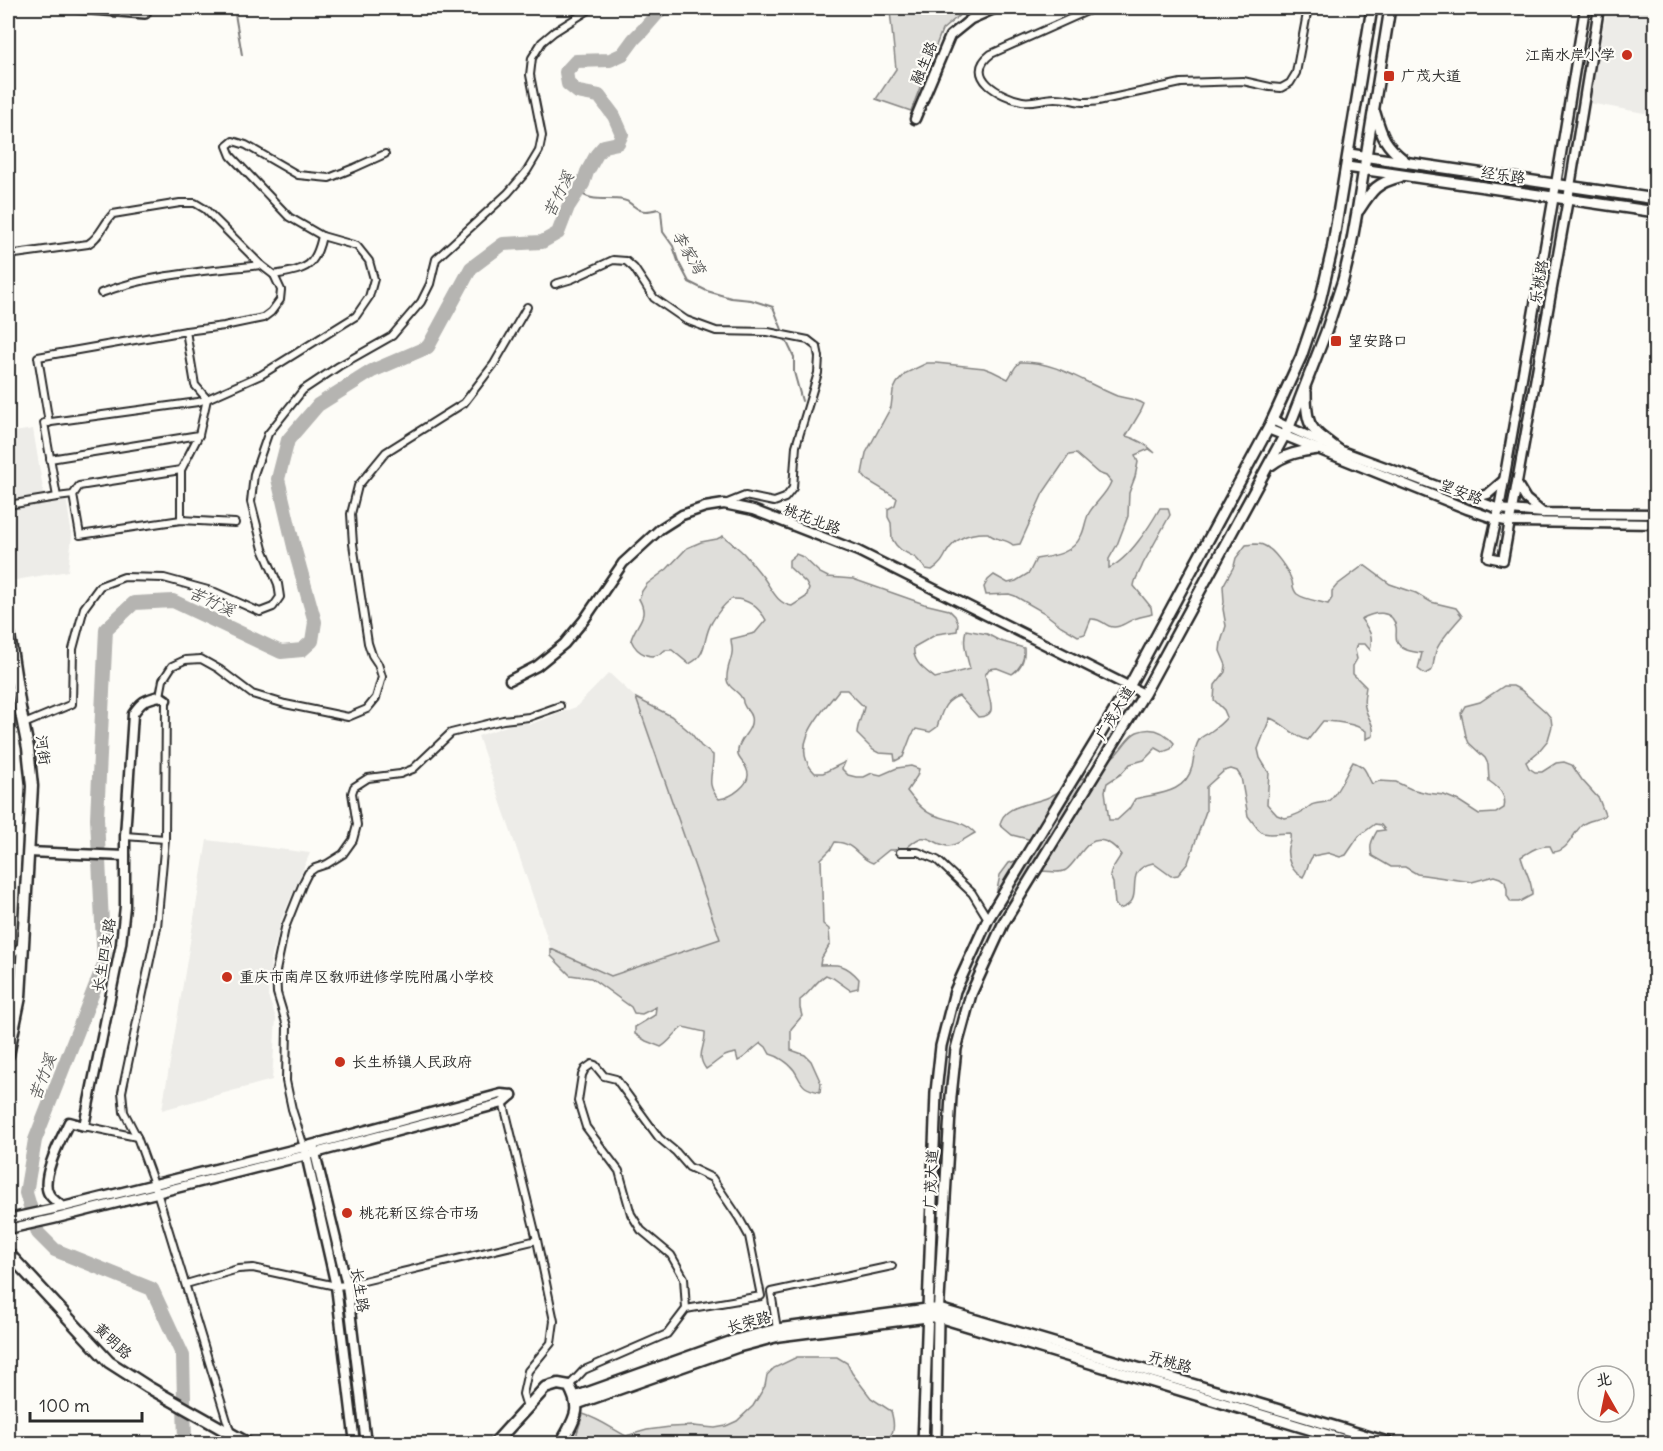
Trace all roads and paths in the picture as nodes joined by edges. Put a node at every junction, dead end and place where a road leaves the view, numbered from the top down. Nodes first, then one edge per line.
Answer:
1 (79, 8) edge
2 (145, 8) edge
3 (592, 8) edge
4 (996, 8) edge
5 (1094, 8) edge
6 (1308, 8) edge
7 (1372, 8) edge
8 (1389, 8) edge
9 (1585, 8) edge
10 (1599, 8) edge
11 (1366, 46) junction
12 (1383, 48) junction
13 (1374, 109) junction
14 (915, 118) dead end
15 (385, 154) dead end
16 (1349, 154) junction
17 (1366, 157) junction
18 (1407, 162) junction
19 (1347, 167) junction
20 (1364, 170) junction
21 (1405, 176) junction
22 (1556, 184) junction
23 (1570, 186) junction
24 (1554, 197) junction
25 (1568, 199) junction
26 (1656, 199) edge
27 (1357, 212) junction
28 (1656, 212) edge
29 (322, 236) junction
30 (8, 255) edge
31 (261, 265) junction
32 (274, 275) junction
33 (555, 284) dead end
34 (101, 293) dead end
35 (527, 308) dead end
36 (186, 331) junction
37 (1306, 387) junction
38 (207, 399) junction
39 (49, 423) junction
40 (1270, 425) junction
41 (1287, 431) junction
42 (198, 435) junction
43 (1318, 449) junction
44 (1339, 450) junction
45 (50, 459) junction
46 (1267, 468) junction
47 (182, 471) junction
48 (1503, 481) junction
49 (1517, 484) junction
50 (73, 495) junction
51 (57, 497) junction
52 (1469, 499) junction
53 (724, 504) junction
54 (8, 505) edge
55 (1499, 509) junction
56 (1513, 511) junction
57 (1543, 513) junction
58 (1656, 514) edge
59 (1496, 519) junction
60 (182, 520) junction
61 (1511, 522) junction
62 (235, 523) dead end
63 (1656, 524) edge
64 (8, 628) edge
65 (510, 680) dead end
66 (1130, 685) junction
67 (1144, 694) junction
68 (163, 698) junction
69 (560, 706) dead end
70 (24, 724) junction
71 (125, 836) junction
72 (165, 839) junction
73 (28, 852) junction
74 (900, 852) dead end
75 (120, 856) junction
76 (988, 919) junction
77 (23, 944) junction
78 (8, 958) edge
79 (8, 1055) edge
80 (502, 1099) joint
81 (84, 1126) junction
82 (137, 1137) junction
83 (310, 1150) junction
84 (155, 1188) junction
85 (63, 1207) junction
86 (8, 1219) edge
87 (8, 1229) edge
88 (537, 1240) junction
89 (8, 1253) edge
90 (892, 1266) dead end
91 (186, 1284) junction
92 (346, 1285) junction
93 (336, 1286) junction
94 (686, 1310) junction
95 (927, 1313) junction
96 (939, 1313) junction
97 (777, 1329) junction
98 (569, 1386) junction
99 (576, 1401) junction
100 (527, 1407) junction
101 (227, 1432) junction
102 (249, 1443) edge
103 (355, 1443) edge
104 (366, 1443) edge
105 (494, 1443) edge
106 (561, 1443) edge
107 (923, 1443) edge
108 (936, 1443) edge
109 (1358, 1443) edge
110 (1394, 1443) edge

1 - 2 main road
3 - 70 street
4 - 14 street, 融生路
5 - 6 street
7 - 11 main road, 广茂大道
8 - 12 main road, 广茂大道
9 - 22 street, 乐桃路
10 - 23 street, 乐桃路
11 - 12 main road
11 - 16 main road, 广茂大道
12 - 13 main road, 广茂大道
13 - 17 main road, 广茂大道
13 - 18 main road
15 - 29 street
16 - 17 main road, 经乐路
16 - 19 main road, 广茂大道
17 - 18 main road, 经乐路
17 - 20 main road, 广茂大道
18 - 22 main road, 经乐路
19 - 20 main road, 经乐路
19 - 40 main road, 广茂大道
20 - 21 main road, 经乐路
20 - 27 main road, 广茂大道
21 - 24 main road, 经乐路
21 - 27 main road
22 - 23 main road, 经乐路
22 - 24 street, 乐桃路
23 - 25 street, 乐桃路
23 - 26 main road, 经乐路
24 - 25 main road, 经乐路
24 - 48 street, 乐桃路
25 - 28 main road, 经乐路
25 - 49 street, 乐桃路
27 - 37 main road, 广茂大道
29 - 32 street
29 - 38 street
30 - 31 street
31 - 32 street
31 - 34 street
32 - 36 street
33 - 53 street
35 - 68 street
36 - 38 street
36 - 39 street
37 - 41 main road, 广茂大道
37 - 44 main road
38 - 39 street
38 - 42 street
39 - 45 street
40 - 41 street, 望安路
40 - 66 main road, 广茂大道
41 - 43 street, 望安路
41 - 44 street, 望安路
41 - 46 main road, 广茂大道
42 - 45 street
42 - 47 street
43 - 46 main road
43 - 59 street, 望安路
44 - 52 street, 望安路
45 - 51 street
46 - 67 main road, 广茂大道
47 - 50 street
47 - 60 street
48 - 52 street
48 - 55 street, 乐桃路
49 - 56 street, 乐桃路
49 - 57 street
50 - 51 street
50 - 60 street
51 - 54 street
52 - 55 street, 望安路
53 - 65 street, 桃花北路
53 - 66 street, 桃花北路
55 - 56 street, 望安路
55 - 59 street, 乐桃路
56 - 57 street, 望安路
56 - 61 street, 乐桃路
57 - 58 street, 望安路
59 - 61 street, 望安路
59 - 61 street, 乐桃路
60 - 62 street
61 - 63 street, 望安路
64 - 70 highway, 河街
66 - 67 street, 桃花北路
66 - 76 main road, 广茂大道
67 - 96 main road, 广茂大道
68 - 71 street, 长生四支路
68 - 72 street
69 - 83 street
70 - 73 highway, 河街
71 - 72 street
71 - 75 street, 长生四支路
72 - 82 street
73 - 75 street
73 - 77 highway, 河街
74 - 76 street
75 - 81 street, 长生四支路
76 - 95 main road, 广茂大道
77 - 78 street
77 - 79 highway, 河街
80 - 83 street
80 - 88 street
81 - 82 street
81 - 85 street
82 - 84 street
83 - 84 street
83 - 92 street, 长生路
83 - 93 street, 长生路
84 - 85 street
84 - 87 street
84 - 91 street
85 - 86 street
88 - 92 street
88 - 100 street
89 - 101 highway, 黄明路
90 - 97 street
91 - 93 street
91 - 101 street
92 - 93 street
92 - 104 street, 长生路
93 - 103 street, 长生路
94 - 94 street
94 - 98 street
95 - 96 main road, 长荣路
95 - 97 main road, 长荣路
95 - 99 main road, 长荣路
95 - 107 main road, 广茂大道
96 - 108 main road, 广茂大道
96 - 109 main road, 开桃路
96 - 110 main road, 开桃路
97 - 99 main road, 长荣路
98 - 99 highway
98 - 100 highway
99 - 106 highway
100 - 105 highway
101 - 102 highway, 黄明路

